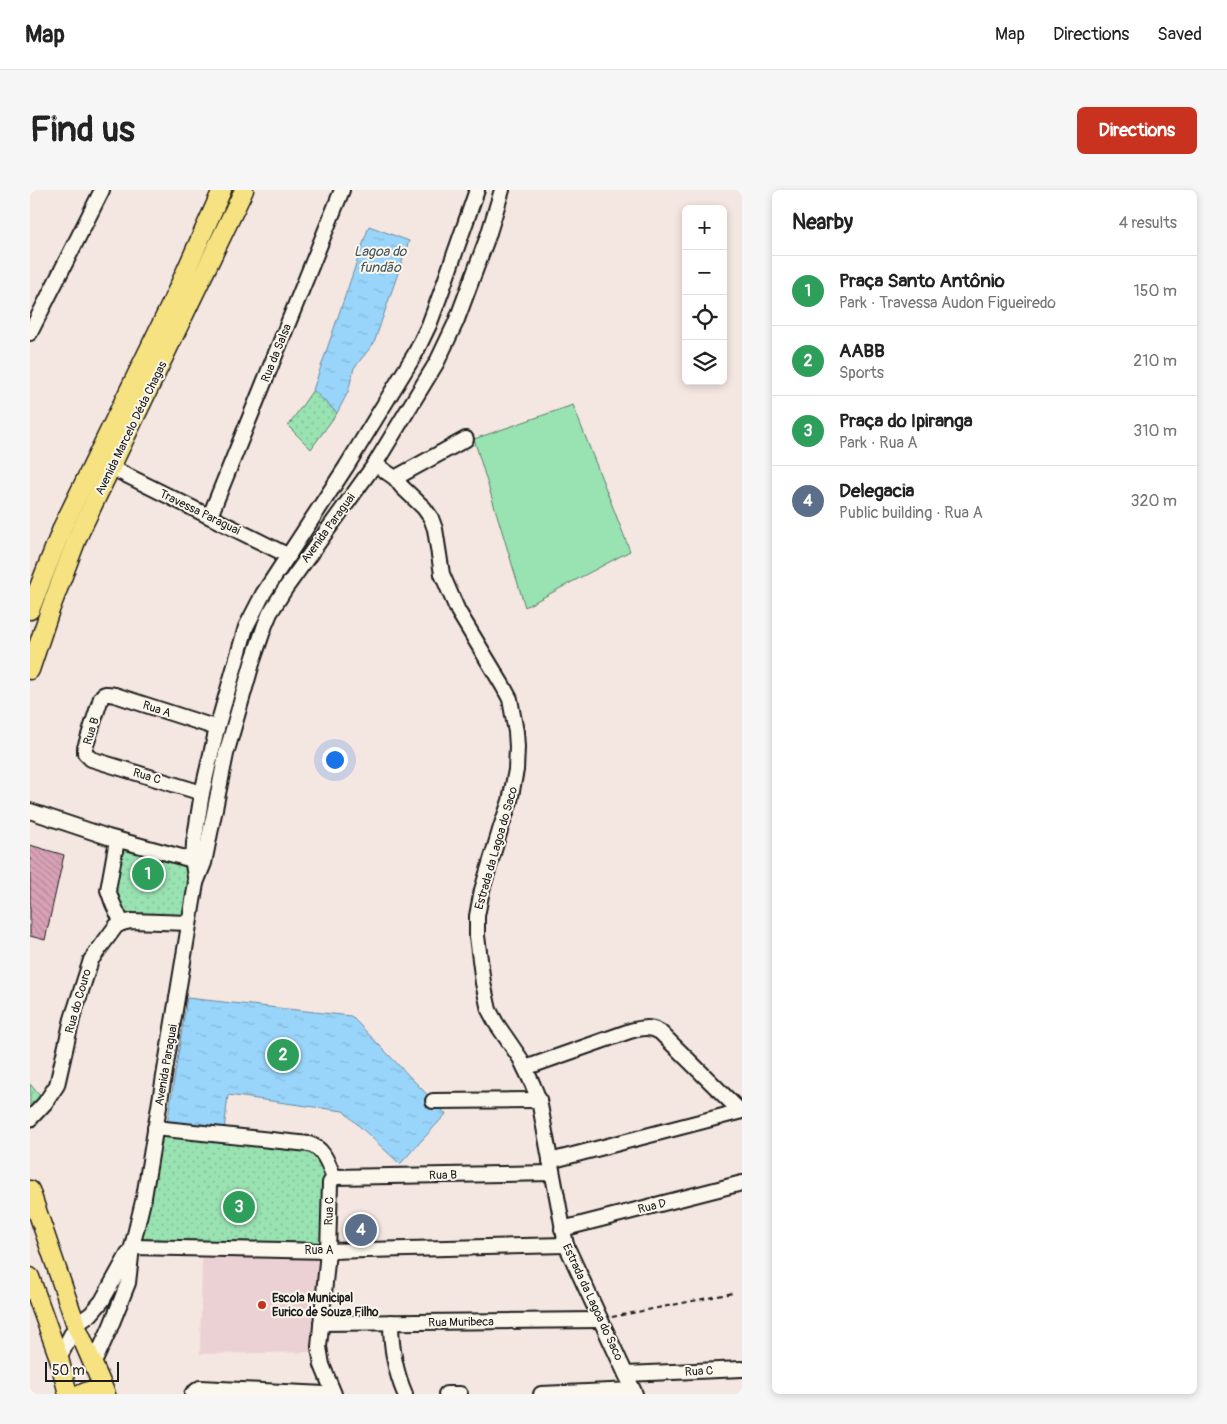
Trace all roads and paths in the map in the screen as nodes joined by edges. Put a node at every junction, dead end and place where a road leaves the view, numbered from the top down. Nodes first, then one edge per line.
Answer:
1 (102, 190) edge
2 (222, 190) edge
3 (244, 190) edge
4 (342, 190) edge
5 (477, 190) edge
6 (498, 191) edge
7 (30, 334) edge
8 (123, 404) junction
9 (139, 412) junction
10 (114, 423) junction
11 (130, 430) junction
12 (466, 439) dead end
13 (375, 464) junction
14 (112, 468) junction
15 (395, 478) junction
16 (210, 516) junction
17 (289, 556) junction
18 (30, 610) edge
19 (30, 670) edge
20 (100, 702) joint
21 (217, 728) junction
22 (91, 759) joint
23 (202, 793) junction
24 (30, 810) edge
25 (117, 840) junction
26 (198, 862) junction
27 (122, 923) junction
28 (189, 923) junction
29 (525, 1068) junction
30 (539, 1100) junction
31 (434, 1101) dead end
32 (741, 1111) edge
33 (30, 1119) edge
34 (155, 1128) junction
35 (551, 1167) junction
36 (334, 1177) junction
37 (742, 1184) edge
38 (30, 1190) edge
39 (35, 1220) edge
40 (562, 1229) junction
41 (37, 1238) edge
42 (566, 1245) junction
43 (132, 1247) junction
44 (328, 1251) junction
45 (30, 1277) edge
46 (733, 1293) dead end
47 (600, 1320) junction
48 (391, 1322) junction
49 (321, 1323) junction
50 (76, 1325) junction
51 (59, 1358) junction
52 (93, 1365) junction
53 (742, 1369) edge
54 (626, 1374) junction
55 (634, 1392) edge
56 (106, 1393) edge
57 (260, 1393) edge
58 (68, 1394) edge
59 (81, 1394) edge
60 (192, 1394) edge
61 (325, 1394) edge
62 (334, 1394) edge
63 (405, 1394) edge
64 (446, 1394) edge
65 (460, 1394) edge
66 (541, 1394) edge

1 - 7 street
2 - 8 main road, Avenida Marcelo Déda Chagas
3 - 9 main road, Avenida Marcelo Déda Chagas
4 - 16 street, Rua da Salsa
5 - 17 street, Avenida Paraguai
6 - 13 street, Avenida Paraguai
8 - 9 main road
8 - 10 main road, Avenida Marcelo Déda Chagas
9 - 11 main road, Avenida Marcelo Déda Chagas
10 - 11 main road
10 - 18 main road, Avenida Marcelo Déda Chagas
11 - 14 main road, Avenida Marcelo Déda Chagas
12 - 15 street
13 - 15 street, Estrada da Lagoa do Saco
13 - 26 street, Avenida Paraguai
14 - 16 street, Travessa Paraguai
14 - 19 main road, Avenida Marcelo Déda Chagas
15 - 29 street, Estrada da Lagoa do Saco
16 - 17 street, Travessa Paraguai
17 - 21 street, Avenida Paraguai
20 - 21 street, Rua A
20 - 22 street, Rua B
21 - 23 street, Avenida Paraguai
22 - 23 street, Rua C
23 - 26 street, Avenida Paraguai
24 - 25 street
25 - 26 street
25 - 27 street
26 - 28 street, Avenida Paraguai
27 - 28 street
27 - 33 street, Rua do Couro
28 - 34 street, Avenida Paraguai
29 - 30 street, Estrada da Lagoa do Saco
29 - 32 street
30 - 31 street
30 - 35 street, Estrada da Lagoa do Saco
32 - 35 street, Rua B
34 - 36 street
34 - 43 street, Avenida Paraguai
35 - 36 street, Rua B
35 - 40 street, Estrada da Lagoa do Saco
36 - 44 street, Rua C
37 - 40 street, Rua D
38 - 39 main road
39 - 41 main road
40 - 42 street, Estrada da Lagoa do Saco
41 - 50 main road
42 - 44 street, Rua A
42 - 47 street, Estrada da Lagoa do Saco
43 - 44 street, Rua A
43 - 50 street, Avenida Paraguai
43 - 52 street, Avenida Paraguai
44 - 49 street, Rua C
45 - 51 main road
46 - 47 path
47 - 48 street, Rua Muribeca
47 - 54 street, Estrada da Lagoa do Saco
48 - 49 street, Rua Muribeca
48 - 63 street
49 - 62 street, Rua C
50 - 51 street
50 - 52 main road
51 - 58 main road
52 - 56 main road
53 - 54 street, Rua C
54 - 55 street, Estrada da Lagoa do Saco
55 - 66 street
56 - 59 main road
57 - 60 street
57 - 61 street
64 - 65 street

